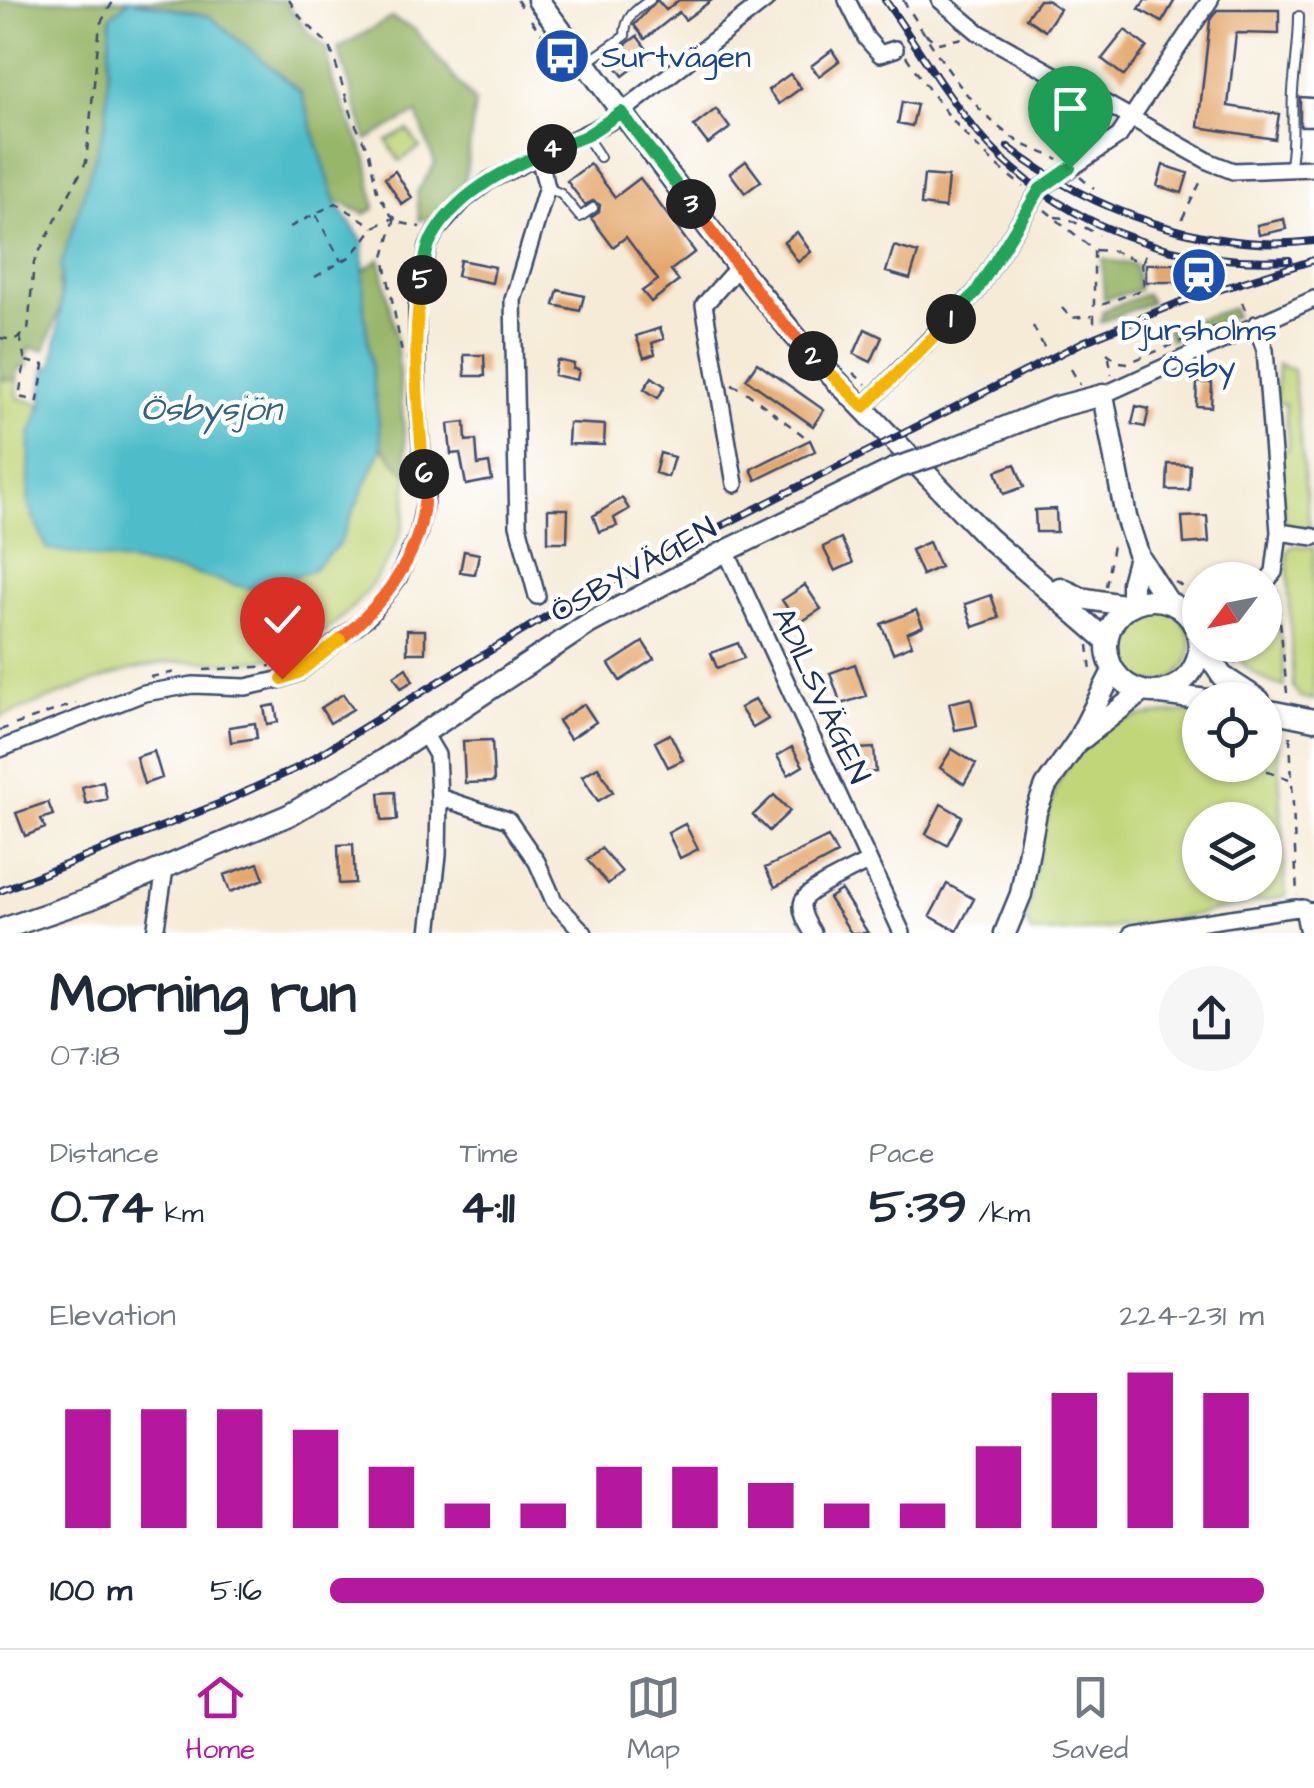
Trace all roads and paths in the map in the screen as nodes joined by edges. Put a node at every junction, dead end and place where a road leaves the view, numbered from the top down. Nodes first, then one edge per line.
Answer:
1 (114, 0) edge
2 (289, 0) edge
3 (538, 0) edge
4 (650, 0) edge
5 (766, 0) edge
6 (847, 0) edge
7 (902, 0) edge
8 (940, 0) edge
9 (1210, 0) edge
10 (1299, 16) dead end
11 (920, 27) junction
12 (978, 32) junction
13 (916, 34) dead end
14 (898, 48) joint
15 (585, 64) junction
16 (621, 112) junction
17 (1131, 120) junction
18 (586, 136) junction
19 (538, 155) junction
20 (600, 157) dead end
21 (1210, 162) junction
22 (1070, 168) junction
23 (1314, 168) edge
24 (1289, 170) junction
25 (547, 188) junction
26 (1030, 195) junction
27 (593, 208) dead end
28 (315, 214) junction
29 (396, 218) junction
30 (1055, 218) junction
31 (1182, 219) dead end
32 (290, 226) dead end
33 (374, 226) junction
34 (436, 232) junction
35 (1100, 235) dead end
36 (1094, 250) junction
37 (1146, 254) dead end
38 (341, 261) junction
39 (1142, 264) junction
40 (738, 266) junction
41 (315, 277) dead end
42 (1314, 299) edge
43 (1242, 302) dead end
44 (1095, 307) junction
45 (1062, 308) dead end
46 (1094, 316) junction
47 (1248, 320) junction
48 (1094, 324) dead end
49 (1224, 324) dead end
50 (1033, 326) dead end
51 (20, 336) junction
52 (0, 338) edge
53 (1045, 349) dead end
54 (25, 361) junction
55 (403, 367) dead end
56 (850, 370) dead end
57 (716, 379) junction
58 (1108, 386) junction
59 (871, 400) junction
60 (804, 436) dead end
61 (735, 484) dead end
62 (1280, 532) junction
63 (1114, 536) dead end
64 (1314, 537) edge
65 (726, 552) junction
66 (1139, 556) junction
67 (1276, 562) edge
68 (1030, 575) junction
69 (1132, 583) junction
70 (537, 596) dead end
71 (1168, 602) junction
72 (1131, 605) junction
73 (1182, 610) edge
74 (1106, 640) junction
75 (1195, 662) edge
76 (1214, 662) edge
77 (277, 666) dead end
78 (1113, 671) junction
79 (143, 679) dead end
80 (1231, 682) edge
81 (1149, 693) junction
82 (1182, 697) edge
83 (81, 701) dead end
84 (1282, 710) edge
85 (1314, 720) edge
86 (0, 730) edge
87 (424, 732) junction
88 (1290, 736) dead end
89 (1077, 742) junction
90 (0, 749) edge
91 (1282, 776) edge
92 (1290, 779) junction
93 (440, 797) junction
94 (869, 862) junction
95 (165, 869) junction
96 (1305, 909) edge
97 (0, 930) edge
98 (155, 933) edge
99 (429, 933) edge
100 (584, 933) edge
101 (812, 933) edge
102 (902, 933) edge
103 (1005, 933) edge
104 (1132, 933) edge
105 (1308, 933) edge

1 - 51 path
2 - 29 path
3 - 15 street
4 - 15 lane
5 - 16 street
6 - 14 street
7 - 11 path
8 - 12 street
9 - 17 street
10 - 24 lane
11 - 12 path
11 - 13 path
11 - 22 path
12 - 17 street
14 - 26 path
15 - 16 street
16 - 18 street
16 - 40 street
17 - 21 street
17 - 22 street
18 - 19 street
18 - 20 lane
19 - 25 street
19 - 34 street
21 - 24 street
21 - 31 path
22 - 26 street
23 - 24 street
25 - 27 lane
25 - 70 street
26 - 30 path
26 - 59 street
28 - 32 path
28 - 33 path
28 - 38 path
29 - 33 path
29 - 34 path
29 - 55 path
30 - 35 path
30 - 36 path
33 - 38 path
34 - 90 street
36 - 39 path
36 - 44 path
37 - 39 path
38 - 41 path
39 - 44 path
40 - 57 street
40 - 59 street
42 - 47 street, ÖSBYVÄGEN
43 - 47 path
44 - 46 path
45 - 46 path
46 - 48 path
47 - 58 street, ÖSBYVÄGEN
47 - 62 street
49 - 58 path
50 - 53 path
51 - 52 path
51 - 54 path
54 - 54 path
56 - 59 path
57 - 60 path
57 - 61 street
58 - 65 street, ÖSBYVÄGEN, bridge
58 - 66 street
59 - 68 street
62 - 64 street
62 - 67 street
63 - 69 path
65 - 87 street, ÖSBYVÄGEN
65 - 94 street, ADILSVÄGEN
66 - 69 street
66 - 71 street
68 - 72 street
68 - 74 street
69 - 72 street
71 - 72 street
71 - 73 street
72 - 74 street
74 - 78 street
75 - 81 street
76 - 80 street
77 - 79 path
78 - 81 street
78 - 89 street
81 - 82 street
81 - 89 street
83 - 86 path
84 - 85 street
87 - 93 street
87 - 95 street, ÖSBYVÄGEN
88 - 92 path
89 - 103 street
91 - 92 path
92 - 96 path
93 - 99 street
93 - 100 street
94 - 101 street
94 - 102 street, ADILSVÄGEN
95 - 97 street, ÖSBYVÄGEN
95 - 98 street
96 - 104 street
96 - 105 street

